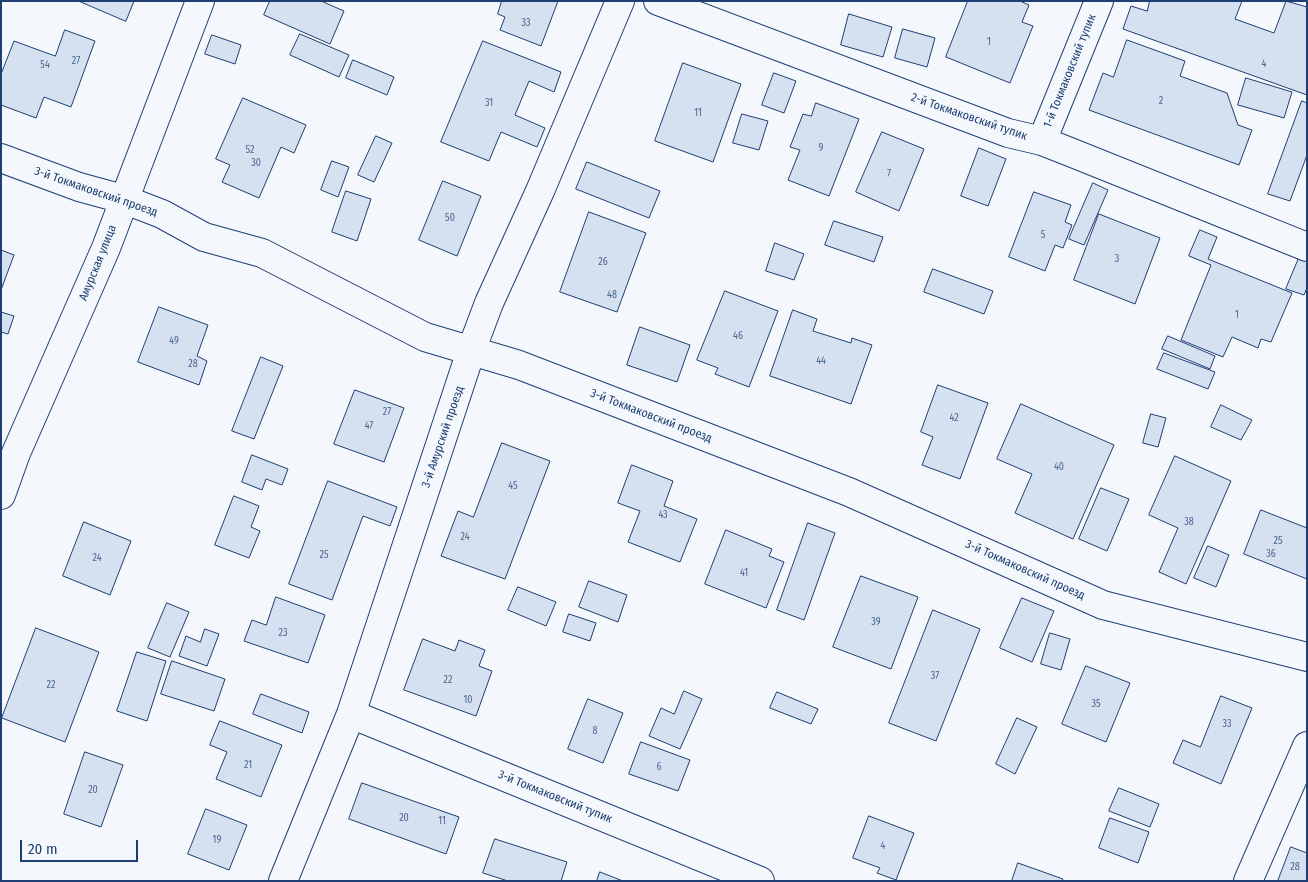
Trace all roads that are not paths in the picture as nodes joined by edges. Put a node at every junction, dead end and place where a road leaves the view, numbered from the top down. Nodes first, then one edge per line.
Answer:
1 (200, 1) edge
2 (620, 1) edge
3 (658, 1) edge
4 (1099, 1) edge
5 (1042, 142) junction
6 (1, 158) edge
7 (123, 199) junction
8 (1307, 247) edge
9 (471, 351) junction
10 (1, 495) edge
11 (1307, 657) edge
12 (350, 714) junction
13 (1307, 746) edge
14 (283, 881) edge
15 (760, 881) edge
16 (1248, 881) edge

1 - 7 street, Амурская улица
2 - 9 street, 3-й Амурский проезд
3 - 5 street, 2-й Токмаковский тупик
4 - 5 street, 1-й Токмаковский тупик
5 - 8 street, 2-й Токмаковский тупик
6 - 7 street, 3-й Токмаковский проезд
7 - 9 street, 3-й Токмаковский проезд
7 - 10 street, Амурская улица
9 - 11 street, 3-й Токмаковский проезд
9 - 12 street, 3-й Амурский проезд
12 - 14 street, 3-й Амурский проезд
12 - 15 street, 3-й Токмаковский тупик
13 - 16 street

